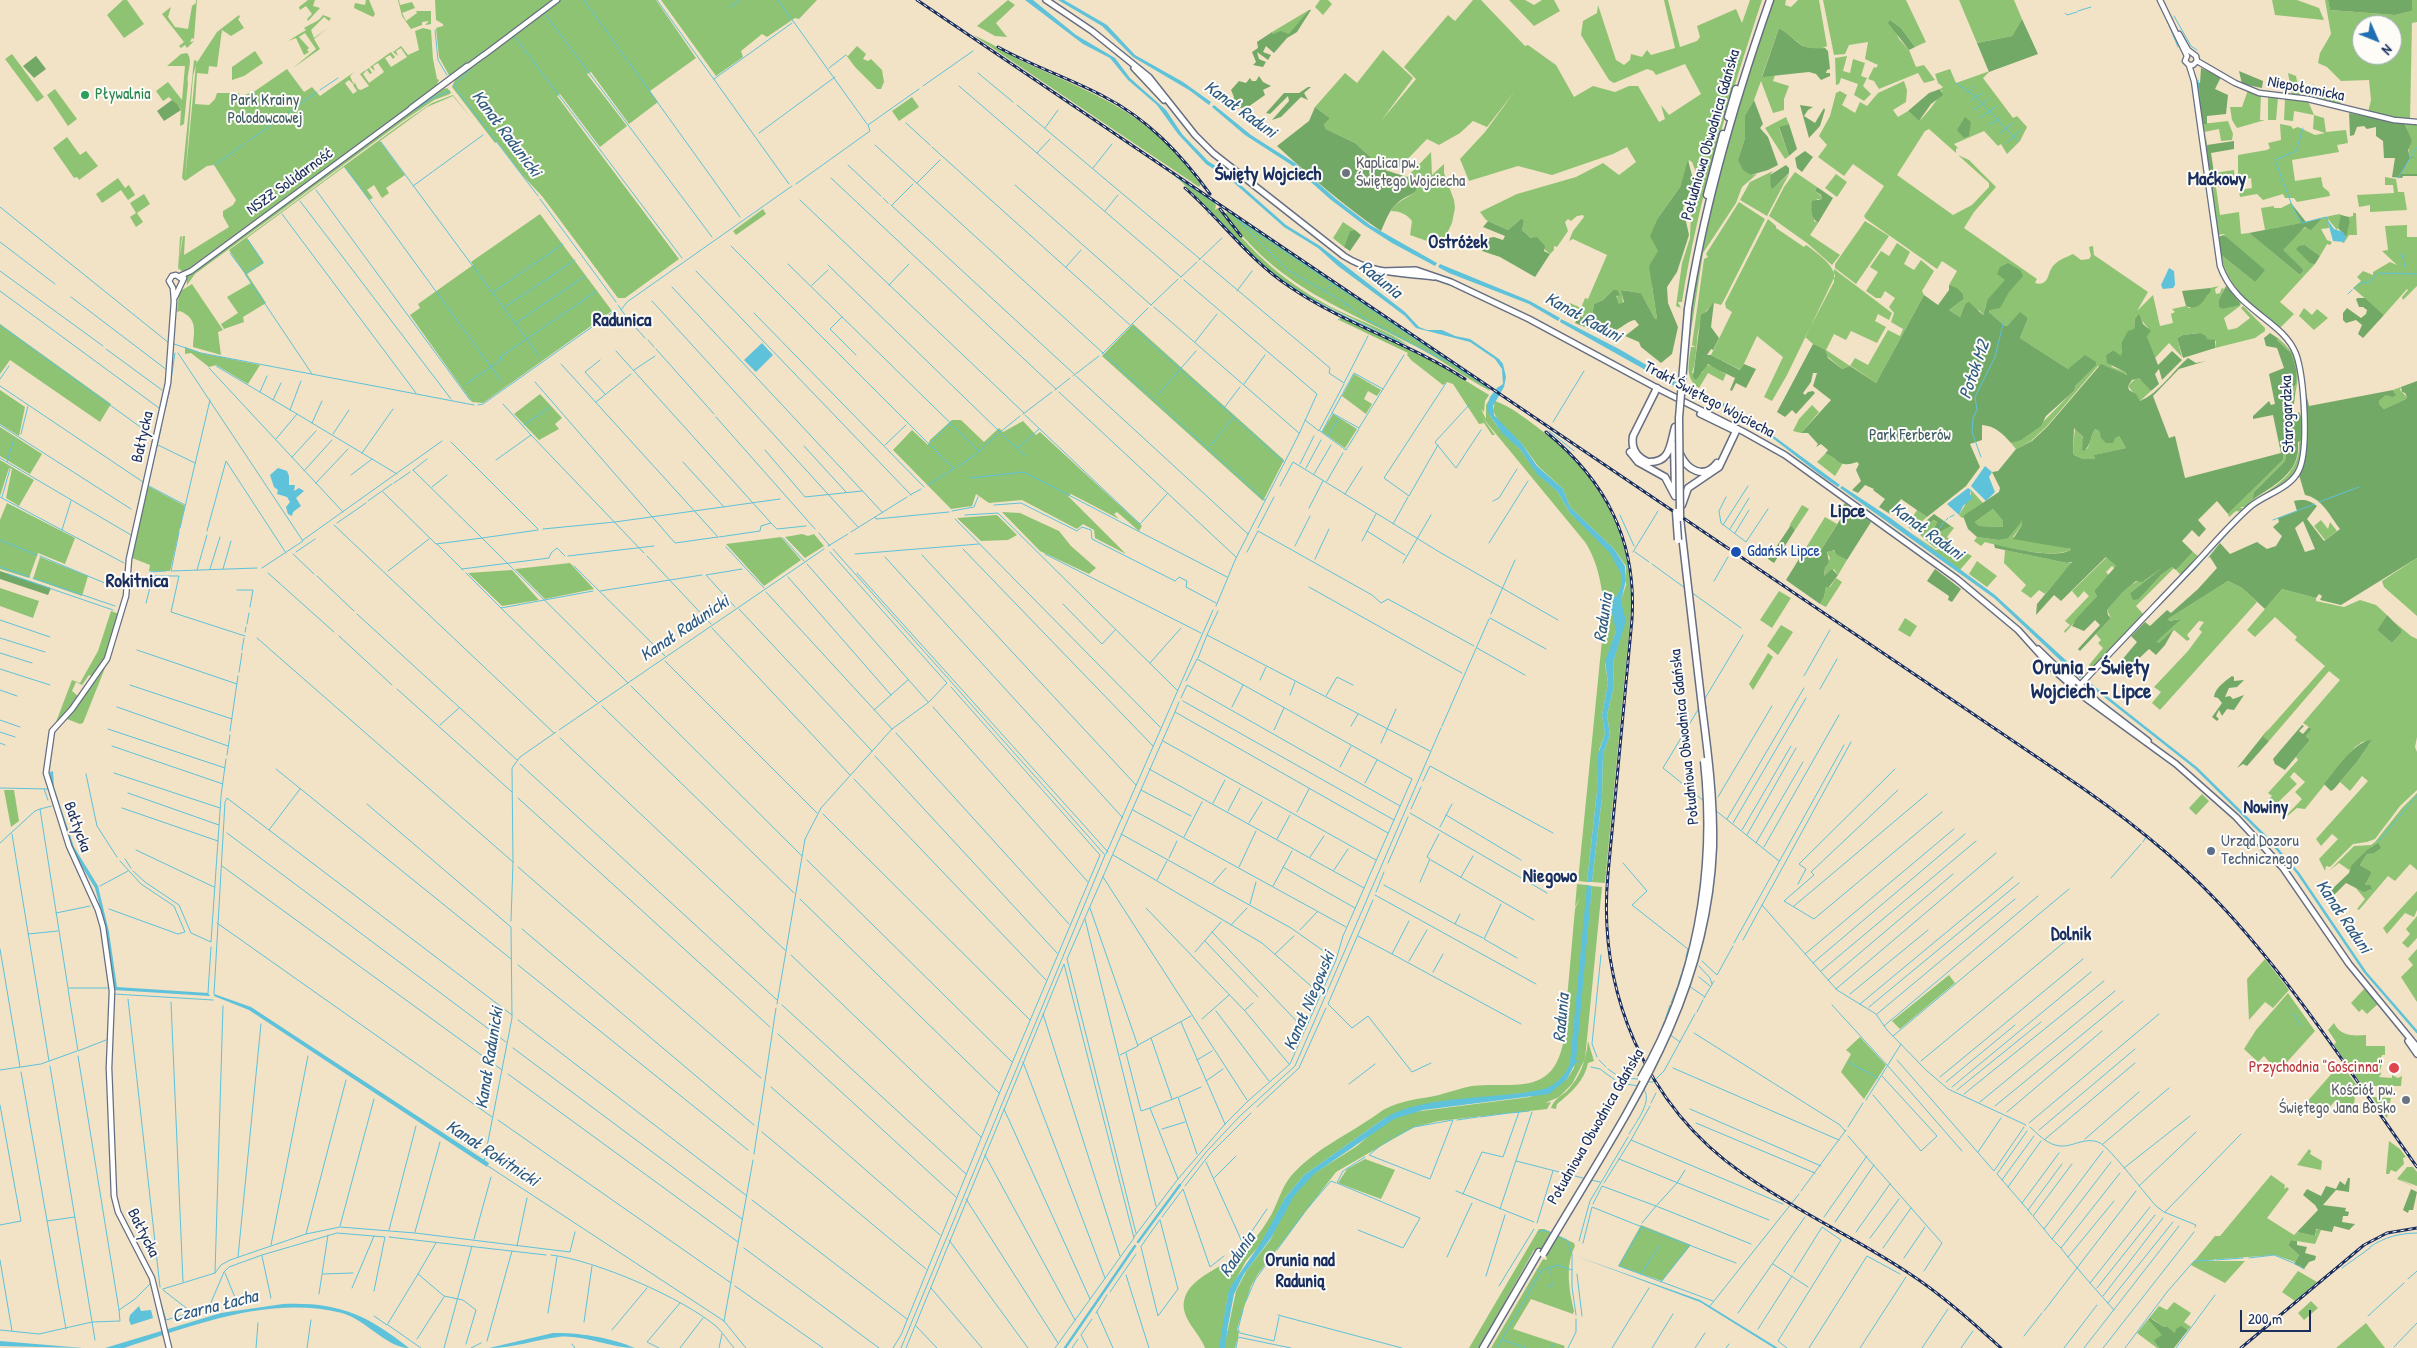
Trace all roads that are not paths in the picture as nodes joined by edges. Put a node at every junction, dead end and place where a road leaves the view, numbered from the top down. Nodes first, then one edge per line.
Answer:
1 (557, 0) edge
2 (1046, 0) edge
3 (1765, 0) edge
4 (1770, 0) edge
5 (2160, 0) edge
6 (2189, 55) junction
7 (2193, 64) junction
8 (2417, 122) edge
9 (181, 278) junction
10 (175, 288) junction
11 (1686, 309) junction
12 (1656, 390) junction
13 (1644, 412) junction
14 (1675, 427) junction
15 (1736, 430) junction
16 (1730, 443) junction
17 (1678, 451) junction
18 (1675, 496) junction
19 (1680, 518) junction
20 (2035, 647) junction
21 (2054, 670) junction
22 (2060, 671) junction
23 (2081, 684) junction
24 (2097, 702) junction
25 (2098, 708) junction
26 (2163, 754) junction
27 (2400, 1028) junction
28 (2417, 1047) edge
29 (2417, 1054) edge
30 (1541, 1253) junction
31 (169, 1348) edge
32 (1483, 1348) edge
33 (1488, 1348) edge

1 - 9 main road, NSZZ Solidarność
2 - 12 main road, Trakt Świętego Wojciecha
3 - 11 highway, Południowa Obwodnica Gdańska
4 - 11 highway, Południowa Obwodnica Gdańska
5 - 6 main road
6 - 7 main road, Niepołomicka
6 - 7 main road, Starogardzka
7 - 8 main road, Niepołomicka
7 - 23 main road, Starogardzka
9 - 10 main road
9 - 10 main road
10 - 31 main road, Bałtycka
11 - 14 highway, Południowa Obwodnica Gdańska
11 - 17 highway, bridge
12 - 13 highway
12 - 15 main road, Trakt Świętego Wojciecha
13 - 14 highway
13 - 18 highway
14 - 18 highway, Południowa Obwodnica Gdańska
15 - 16 highway
15 - 20 main road, Trakt Świętego Wojciecha
16 - 17 highway
16 - 19 highway, bridge
17 - 19 highway, bridge
18 - 30 highway, Południowa Obwodnica Gdańska, bridge
19 - 30 highway, Południowa Obwodnica Gdańska, bridge
20 - 21 main road, Trakt Świętego Wojciecha
20 - 22 main road, Trakt Świętego Wojciecha
21 - 22 main road
21 - 25 main road, Trakt Świętego Wojciecha
22 - 23 main road
22 - 24 main road, Trakt Świętego Wojciecha
23 - 24 main road
24 - 25 main road
24 - 26 main road, Trakt Świętego Wojciecha
25 - 26 main road, Trakt Świętego Wojciecha
26 - 27 main road, Trakt Świętego Wojciecha
27 - 28 main road, Trakt Świętego Wojciecha
27 - 29 main road, Trakt Świętego Wojciecha
30 - 32 highway, Południowa Obwodnica Gdańska
30 - 33 highway, Południowa Obwodnica Gdańska

